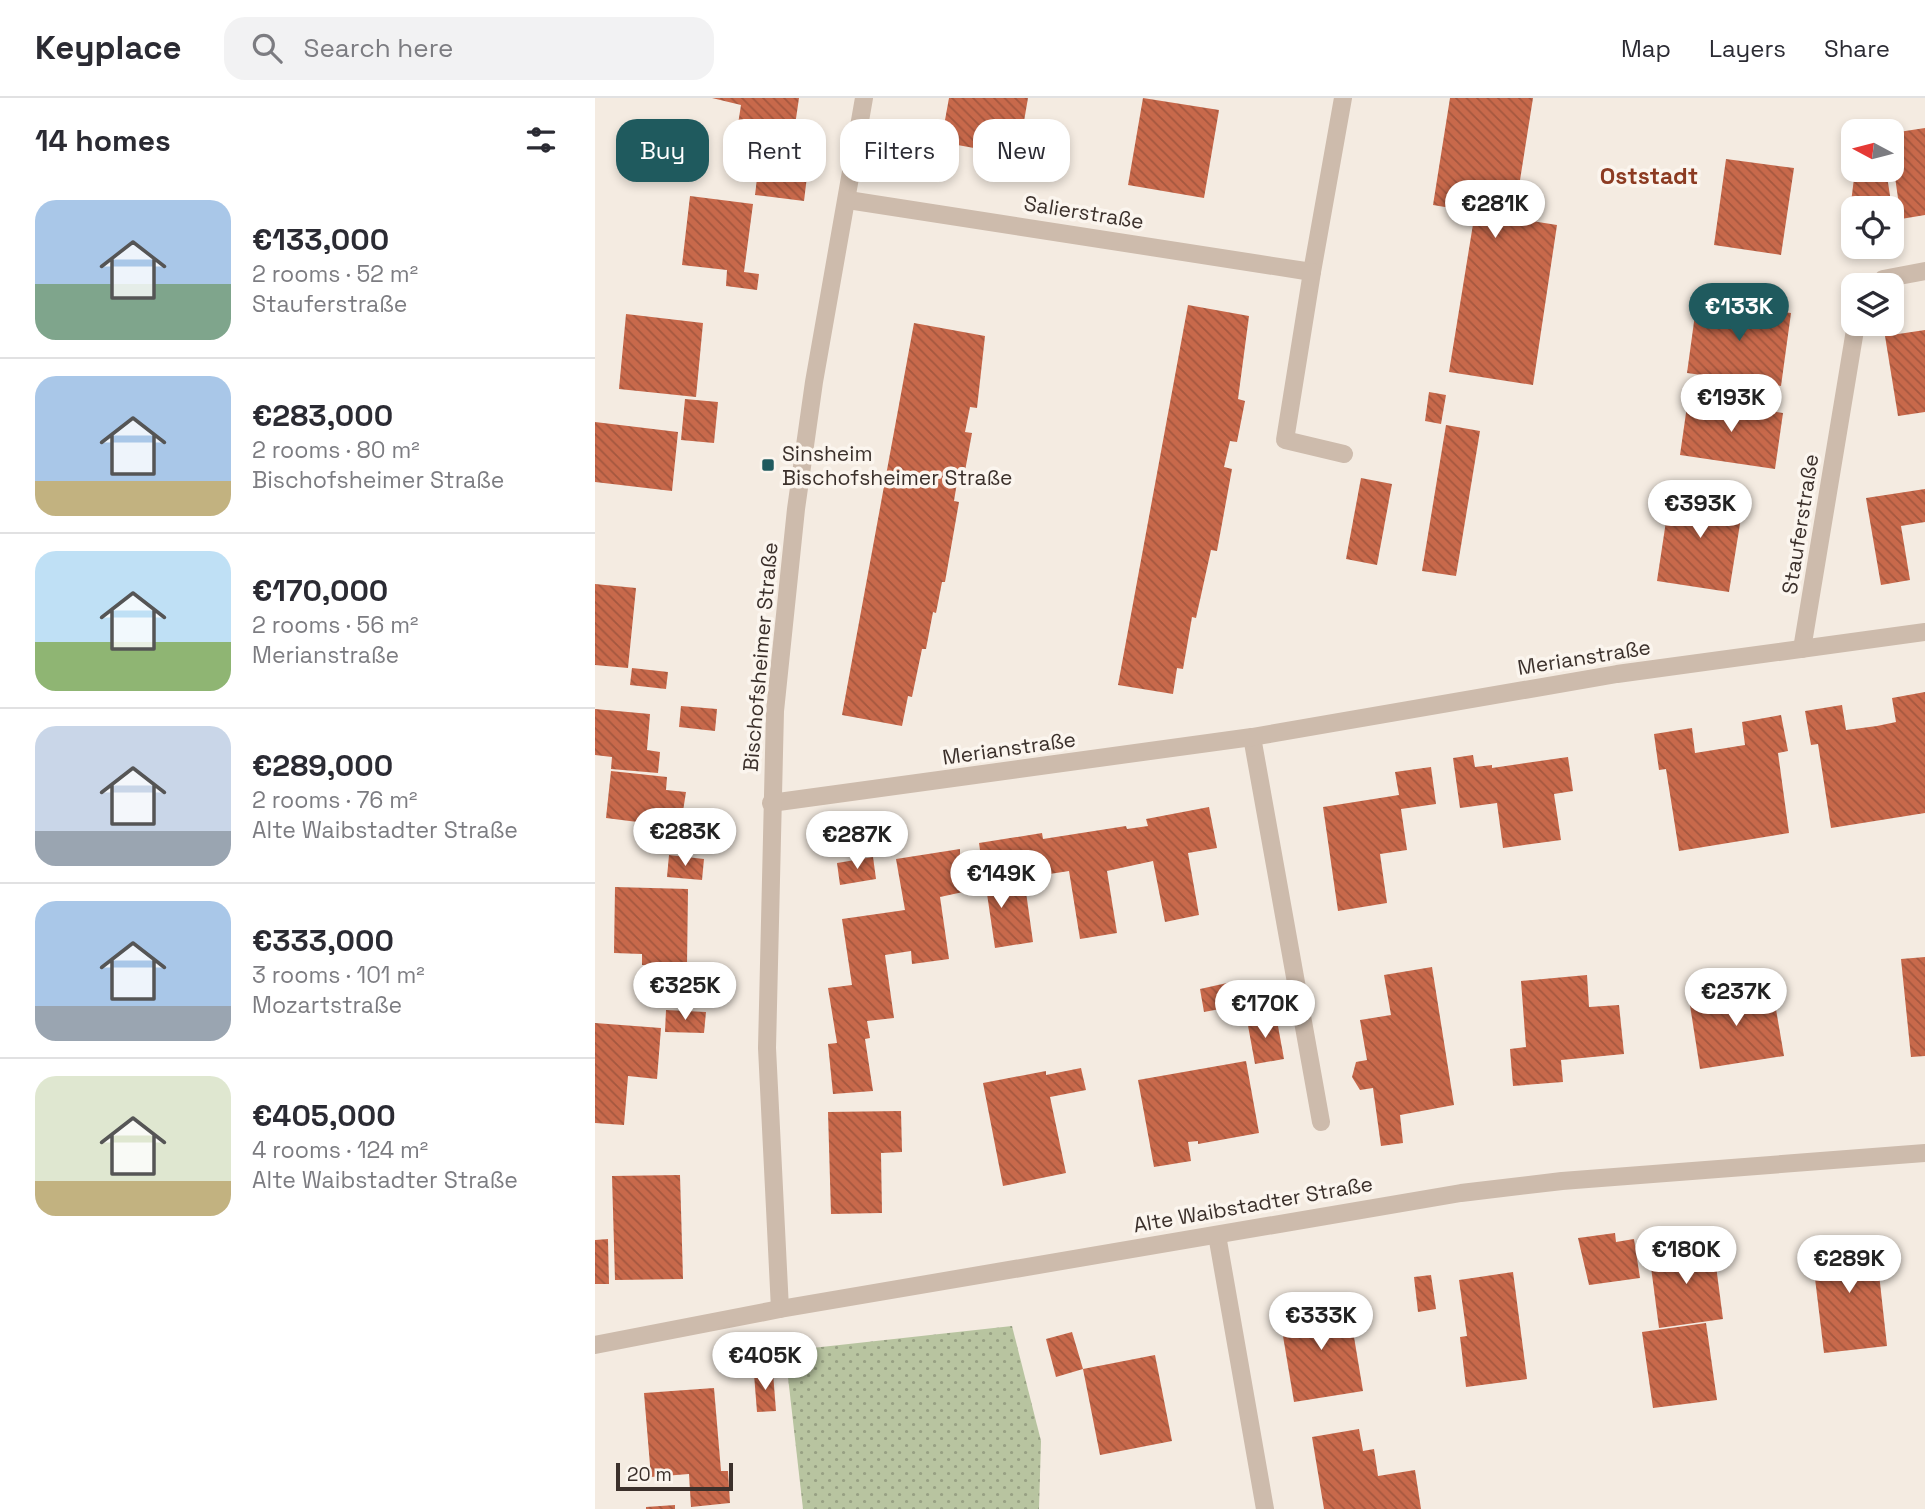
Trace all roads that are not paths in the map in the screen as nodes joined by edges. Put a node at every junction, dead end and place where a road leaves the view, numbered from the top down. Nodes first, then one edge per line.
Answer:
1 (864, 98) edge
2 (1343, 98) edge
3 (848, 200) junction
4 (1925, 271) edge
5 (1312, 272) junction
6 (1904, 275) edge
7 (1854, 336) edge
8 (1344, 454) dead end
9 (1925, 632) edge
10 (1802, 649) junction
11 (1252, 737) junction
12 (771, 803) junction
13 (1321, 1122) dead end
14 (1925, 1153) edge
15 (1217, 1235) junction
16 (780, 1309) junction
17 (595, 1345) edge
18 (1265, 1509) edge

1 - 3 street, Bischofsheimer Straße
2 - 5 street
3 - 5 street, Salierstraße
3 - 12 street, Bischofsheimer Straße
4 - 6 street
5 - 8 street
7 - 10 street, Stauferstraße
9 - 10 street, Merianstraße
10 - 11 street, Merianstraße
11 - 12 street, Merianstraße
11 - 13 street
12 - 16 street, Bischofsheimer Straße
14 - 15 street, Alte Waibstadter Straße
15 - 16 street, Alte Waibstadter Straße
15 - 18 street
16 - 17 street, Alte Waibstadter Straße

